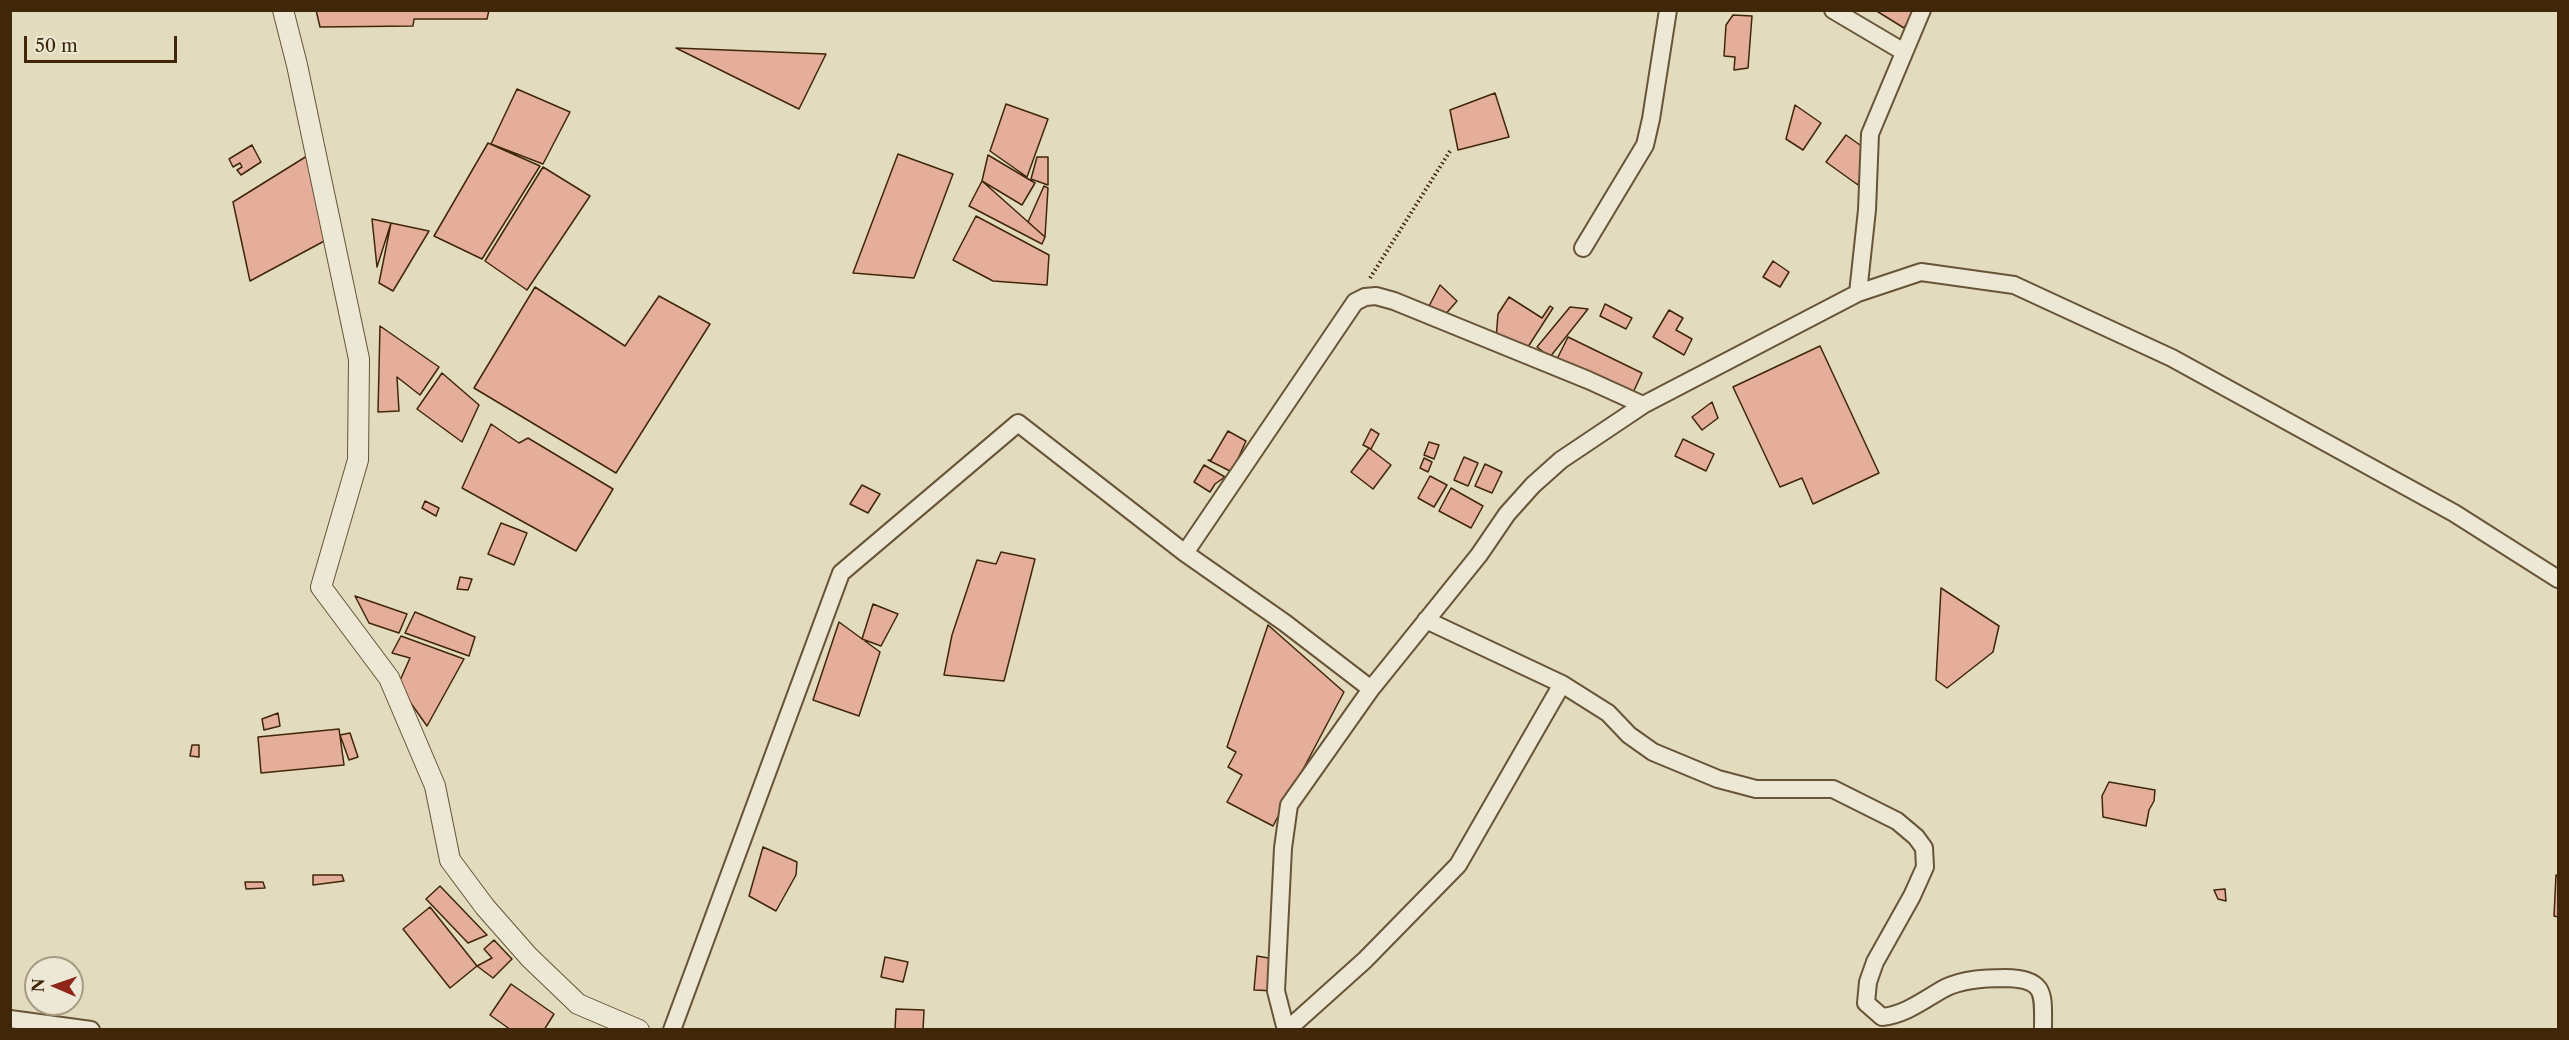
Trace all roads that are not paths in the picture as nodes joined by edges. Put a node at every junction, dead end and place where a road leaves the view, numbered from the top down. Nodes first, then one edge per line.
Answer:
1 (283, 10) edge
2 (1668, 10) edge
3 (1833, 10) edge
4 (1922, 10) edge
5 (1904, 52) junction
6 (1583, 248) dead end
7 (1858, 293) junction
8 (1643, 405) junction
9 (1185, 553) junction
10 (2559, 579) edge
11 (1426, 621) junction
12 (1562, 684) junction
13 (1371, 688) junction
14 (10, 1019) edge
15 (91, 1029) edge
16 (639, 1029) edge
17 (672, 1029) edge
18 (1286, 1029) edge
19 (2043, 1029) edge

1 - 16 street
2 - 6 street
3 - 5 street
4 - 5 street
5 - 7 street
7 - 8 street
7 - 10 street
8 - 9 street
8 - 11 street
9 - 13 street
9 - 17 street
11 - 12 street
11 - 13 street
12 - 18 street
12 - 19 street
13 - 18 street
14 - 15 street

